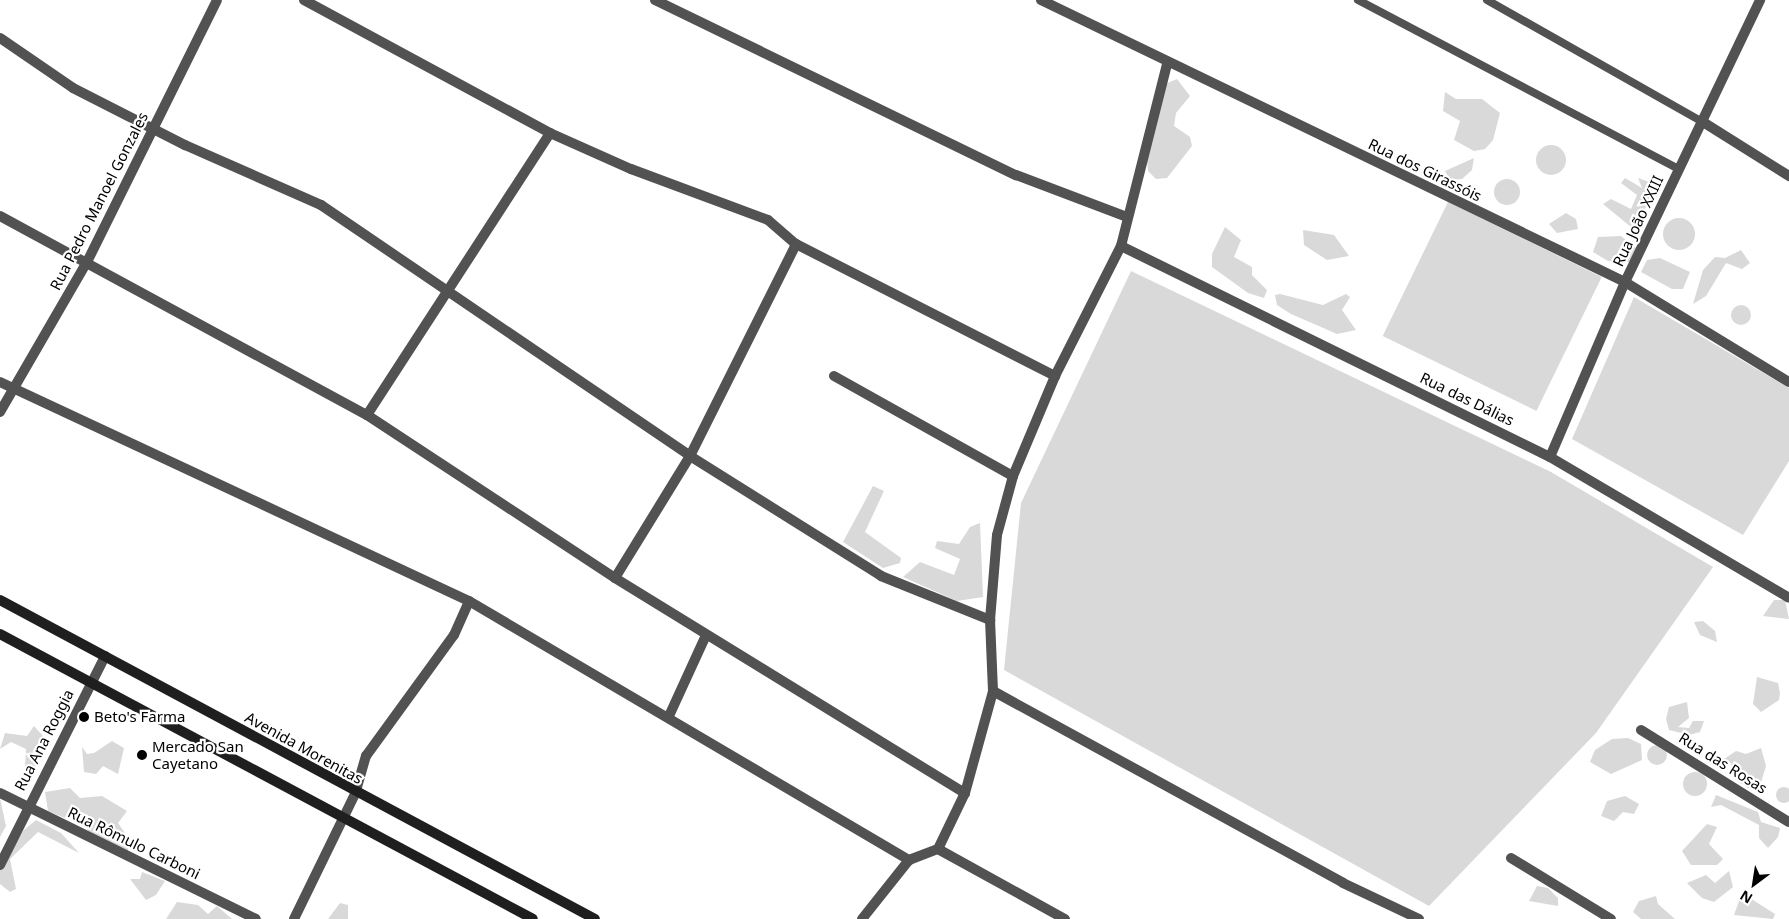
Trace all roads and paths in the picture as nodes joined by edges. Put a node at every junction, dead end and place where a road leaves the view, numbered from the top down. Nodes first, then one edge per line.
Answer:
1 (217, 0) edge
2 (304, 0) edge
3 (654, 0) edge
4 (1041, 0) edge
5 (1358, 0) edge
6 (1487, 0) edge
7 (1760, 0) edge
8 (0, 38) edge
9 (1167, 64) junction
10 (1703, 122) junction
11 (153, 129) junction
12 (550, 133) junction
13 (1679, 168) junction
14 (1789, 176) edge
15 (0, 216) edge
16 (1127, 217) junction
17 (796, 244) junction
18 (1121, 246) junction
19 (87, 262) junction
20 (1625, 282) junction
21 (450, 293) junction
22 (834, 376) dead end
23 (1055, 376) junction
24 (0, 382) edge
25 (1789, 382) edge
26 (13, 389) junction
27 (0, 412) edge
28 (367, 415) junction
29 (690, 456) junction
30 (1550, 458) junction
31 (1014, 476) junction
32 (615, 578) junction
33 (1789, 598) edge
34 (0, 600) edge
35 (469, 601) junction
36 (990, 620) junction
37 (0, 634) edge
38 (706, 635) junction
39 (104, 656) junction
40 (91, 682) junction
41 (993, 691) junction
42 (669, 716) junction
43 (1641, 730) dead end
44 (0, 793) edge
45 (965, 793) junction
46 (355, 794) junction
47 (26, 807) junction
48 (344, 820) junction
49 (1789, 822) edge
50 (938, 849) junction
51 (1511, 858) dead end
52 (909, 860) junction
53 (0, 865) edge
54 (256, 919) edge
55 (294, 919) edge
56 (533, 919) edge
57 (595, 919) edge
58 (862, 919) edge
59 (1066, 919) edge
60 (1419, 919) edge
61 (1611, 919) edge

1 - 11 street, Rua Pedro Manoel Gonzales
2 - 12 street
3 - 16 street
4 - 9 street, Rua dos Girassóis
5 - 13 lane
6 - 10 lane
7 - 10 street, Rua João XXIII
8 - 11 street
9 - 16 street
9 - 20 street, Rua dos Girassóis
10 - 13 street, Rua João XXIII
10 - 14 street
11 - 19 street, Rua Pedro Manoel Gonzales
11 - 21 street
12 - 17 street
12 - 21 street
13 - 20 street, Rua João XXIII
15 - 19 street
16 - 18 street
17 - 23 street
17 - 29 street
18 - 23 street
18 - 30 street, Rua das Dálias
19 - 26 street, Rua Pedro Manoel Gonzales
19 - 28 street
20 - 25 street, Rua dos Girassóis
20 - 30 street, Rua João XXIII
21 - 28 street
21 - 29 street
22 - 31 street
23 - 31 street
24 - 26 street
26 - 27 street, Rua Pedro Manoel Gonzales
26 - 35 street
28 - 32 street
29 - 32 street
29 - 36 street
30 - 33 street, Rua das Dálias
31 - 36 street
32 - 38 street
34 - 39 main road, Avenida Morenitas
35 - 42 street
35 - 46 street
36 - 41 street
37 - 40 main road
38 - 42 street
38 - 45 street
39 - 40 street, Rua Ana Roggia
39 - 46 main road, Avenida Morenitas
40 - 47 street, Rua Ana Roggia
40 - 48 main road
41 - 45 street
41 - 60 street
42 - 52 street
43 - 49 street, Rua das Rosas
44 - 47 street, Rua Rômulo Carboni
45 - 50 street
46 - 48 street
46 - 57 main road, Avenida Morenitas
47 - 53 street, Rua Ana Roggia
47 - 54 street, Rua Rômulo Carboni
48 - 55 street
48 - 56 main road
50 - 52 street
50 - 59 street
51 - 61 street
52 - 58 street

